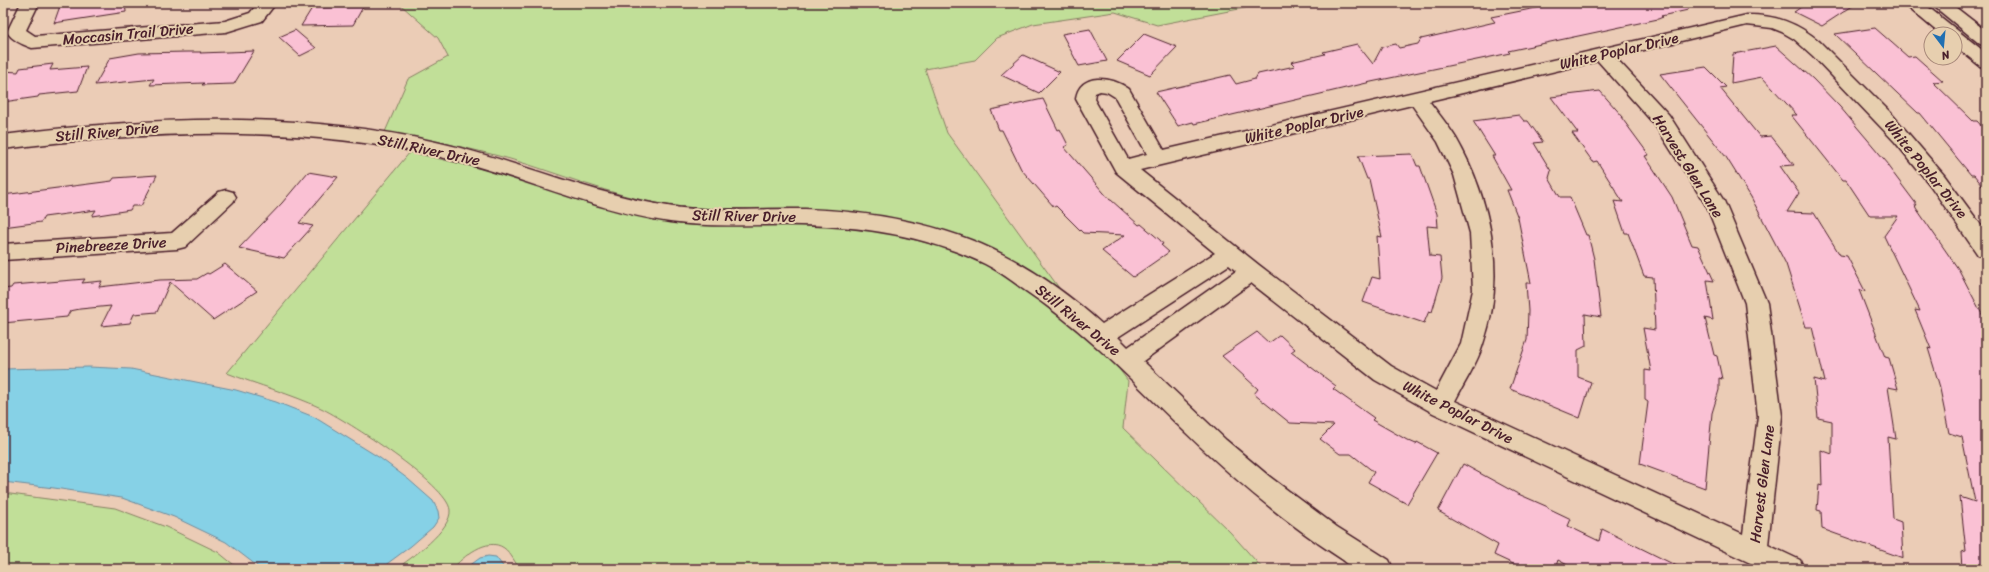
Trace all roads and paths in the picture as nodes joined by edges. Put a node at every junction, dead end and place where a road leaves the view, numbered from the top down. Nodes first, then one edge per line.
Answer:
1 (30, 3) edge
2 (267, 3) edge
3 (1912, 3) edge
4 (1939, 3) edge
5 (1941, 26) edge
6 (1986, 40) edge
7 (1963, 44) edge
8 (1603, 55) junction
9 (1986, 62) edge
10 (1417, 98) junction
11 (3, 142) edge
12 (1159, 158) junction
13 (1123, 167) junction
14 (226, 197) dead end
15 (1986, 249) edge
16 (3, 252) edge
17 (1230, 254) junction
18 (1251, 271) junction
19 (1160, 299) junction
20 (1184, 319) junction
21 (1102, 336) junction
22 (1127, 360) junction
23 (1441, 406) junction
24 (1754, 552) junction
25 (1380, 569) edge
26 (1791, 569) edge

1 - 2 street, Moccasin Trail Drive
3 - 5 street
4 - 6 street
7 - 9 street
8 - 10 street, White Poplar Drive
8 - 15 street, White Poplar Drive
8 - 24 street, Harvest Glen Lane
10 - 12 street, White Poplar Drive
10 - 23 street
11 - 21 street, Still River Drive
12 - 13 street, White Poplar Drive
12 - 13 street, White Poplar Drive
13 - 17 street, White Poplar Drive
14 - 16 street, Pinebreeze Drive
17 - 18 street, White Poplar Drive
17 - 19 street
18 - 20 street
18 - 23 street, White Poplar Drive
19 - 20 street
19 - 21 street
20 - 22 street
21 - 22 street, Still River Drive
22 - 25 street, Still River Drive
23 - 24 street, White Poplar Drive
24 - 26 street, White Poplar Drive

